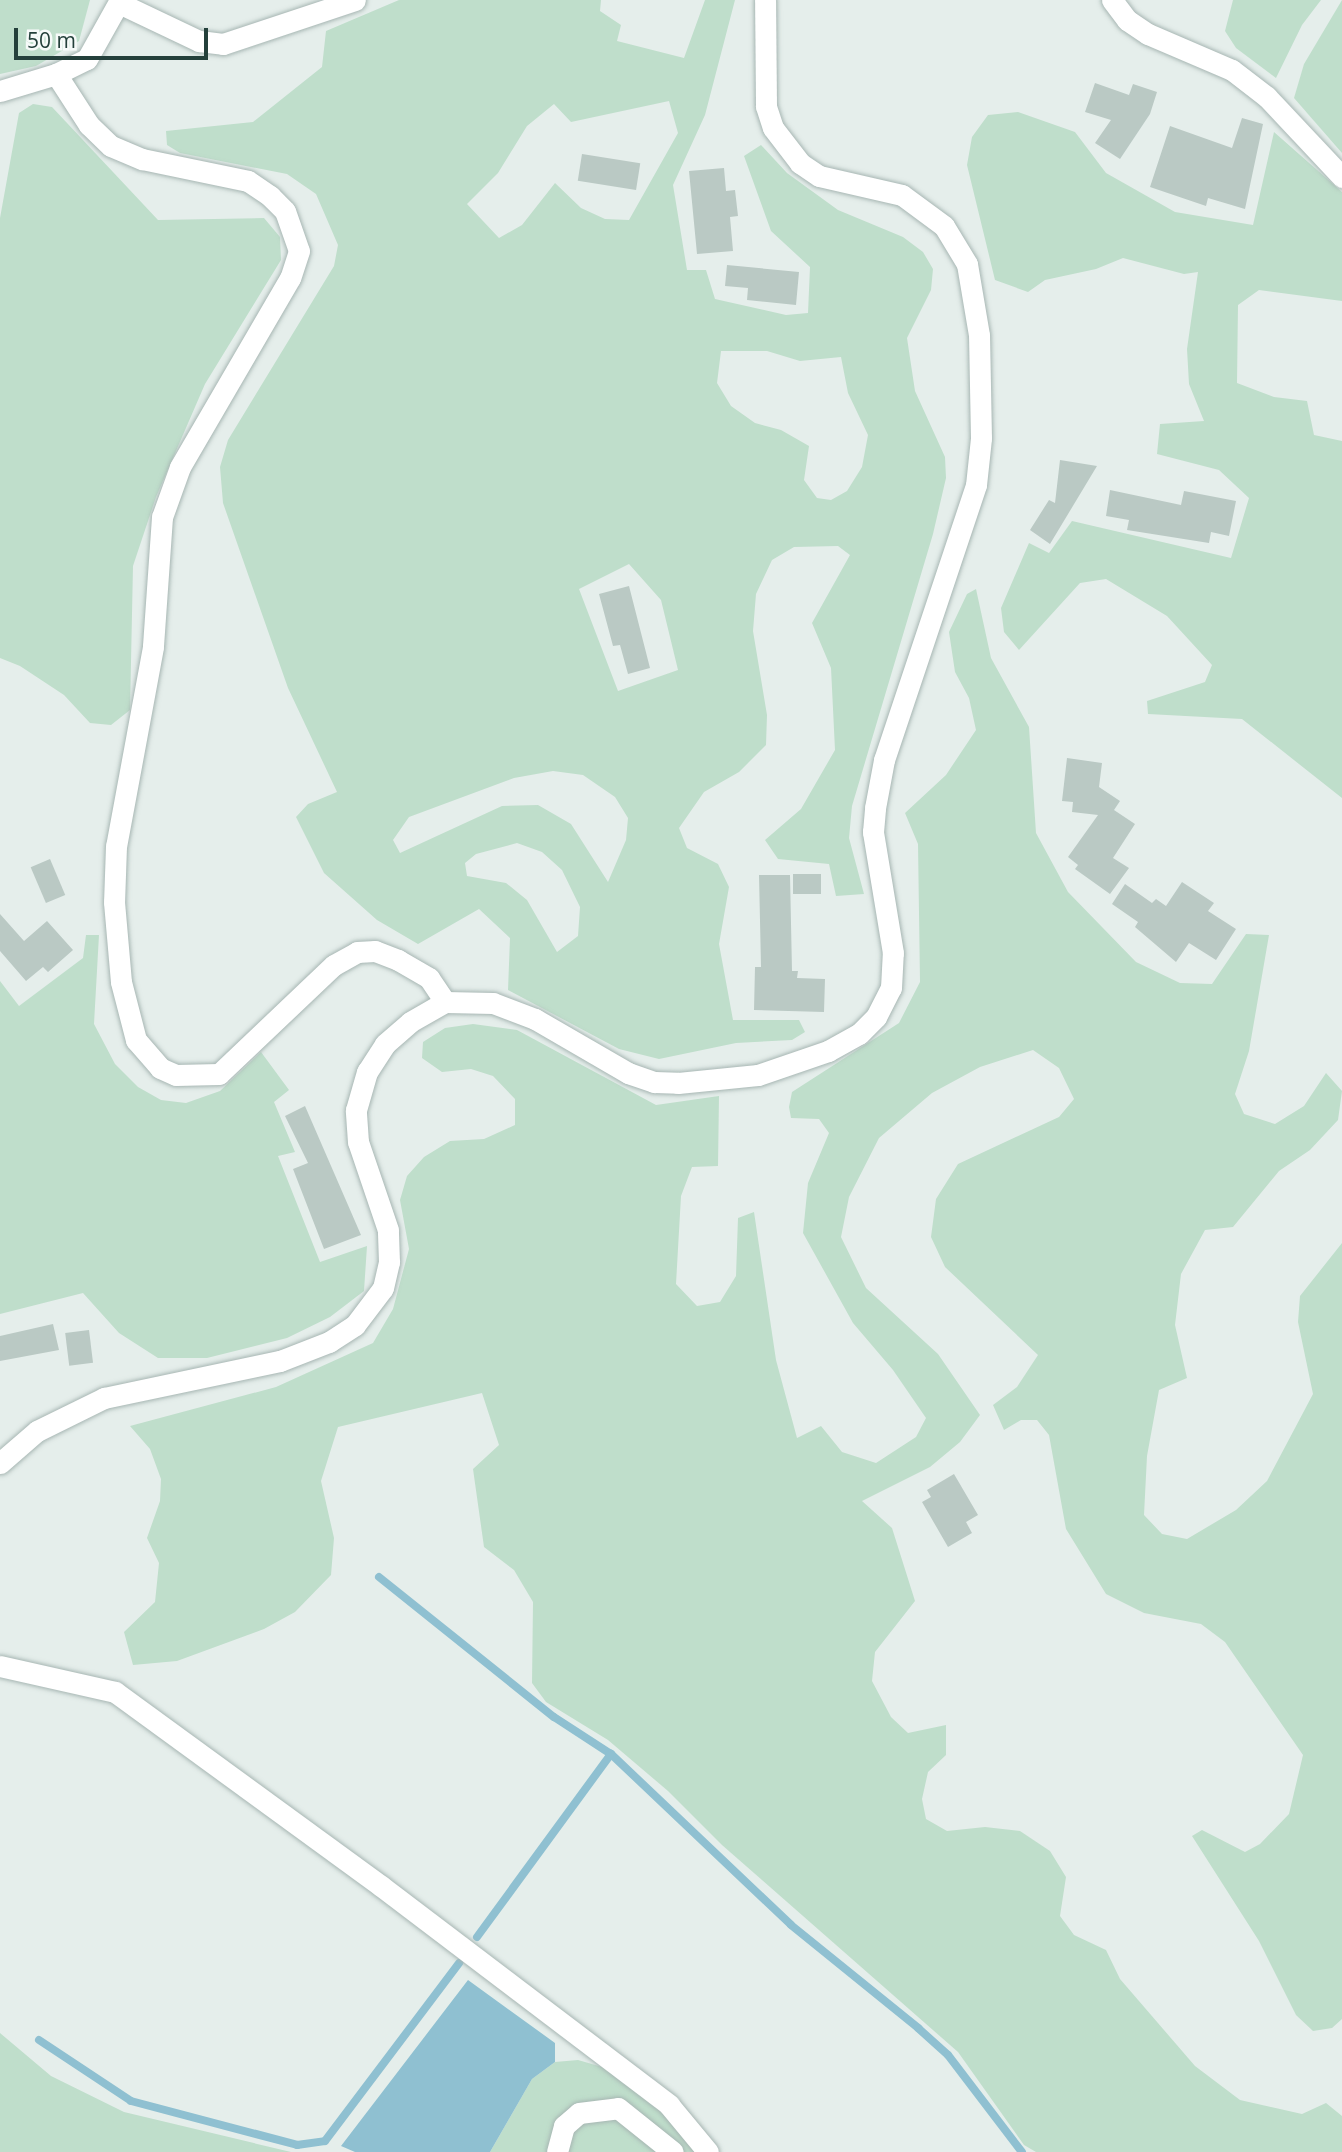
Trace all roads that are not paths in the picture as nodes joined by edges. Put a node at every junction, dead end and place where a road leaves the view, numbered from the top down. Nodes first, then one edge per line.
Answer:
1 (355, 0) edge
2 (765, 0) edge
3 (1112, 0) edge
4 (120, 1) edge
5 (56, 74) junction
6 (0, 91) edge
7 (1342, 177) edge
8 (445, 1002) junction
9 (0, 1463) edge
10 (0, 1666) edge
11 (557, 2152) edge
12 (673, 2152) edge
13 (708, 2152) edge

1 - 4 street
2 - 8 street
3 - 7 street
4 - 5 street
5 - 6 street
5 - 8 street
8 - 9 street
10 - 13 street
11 - 12 street

